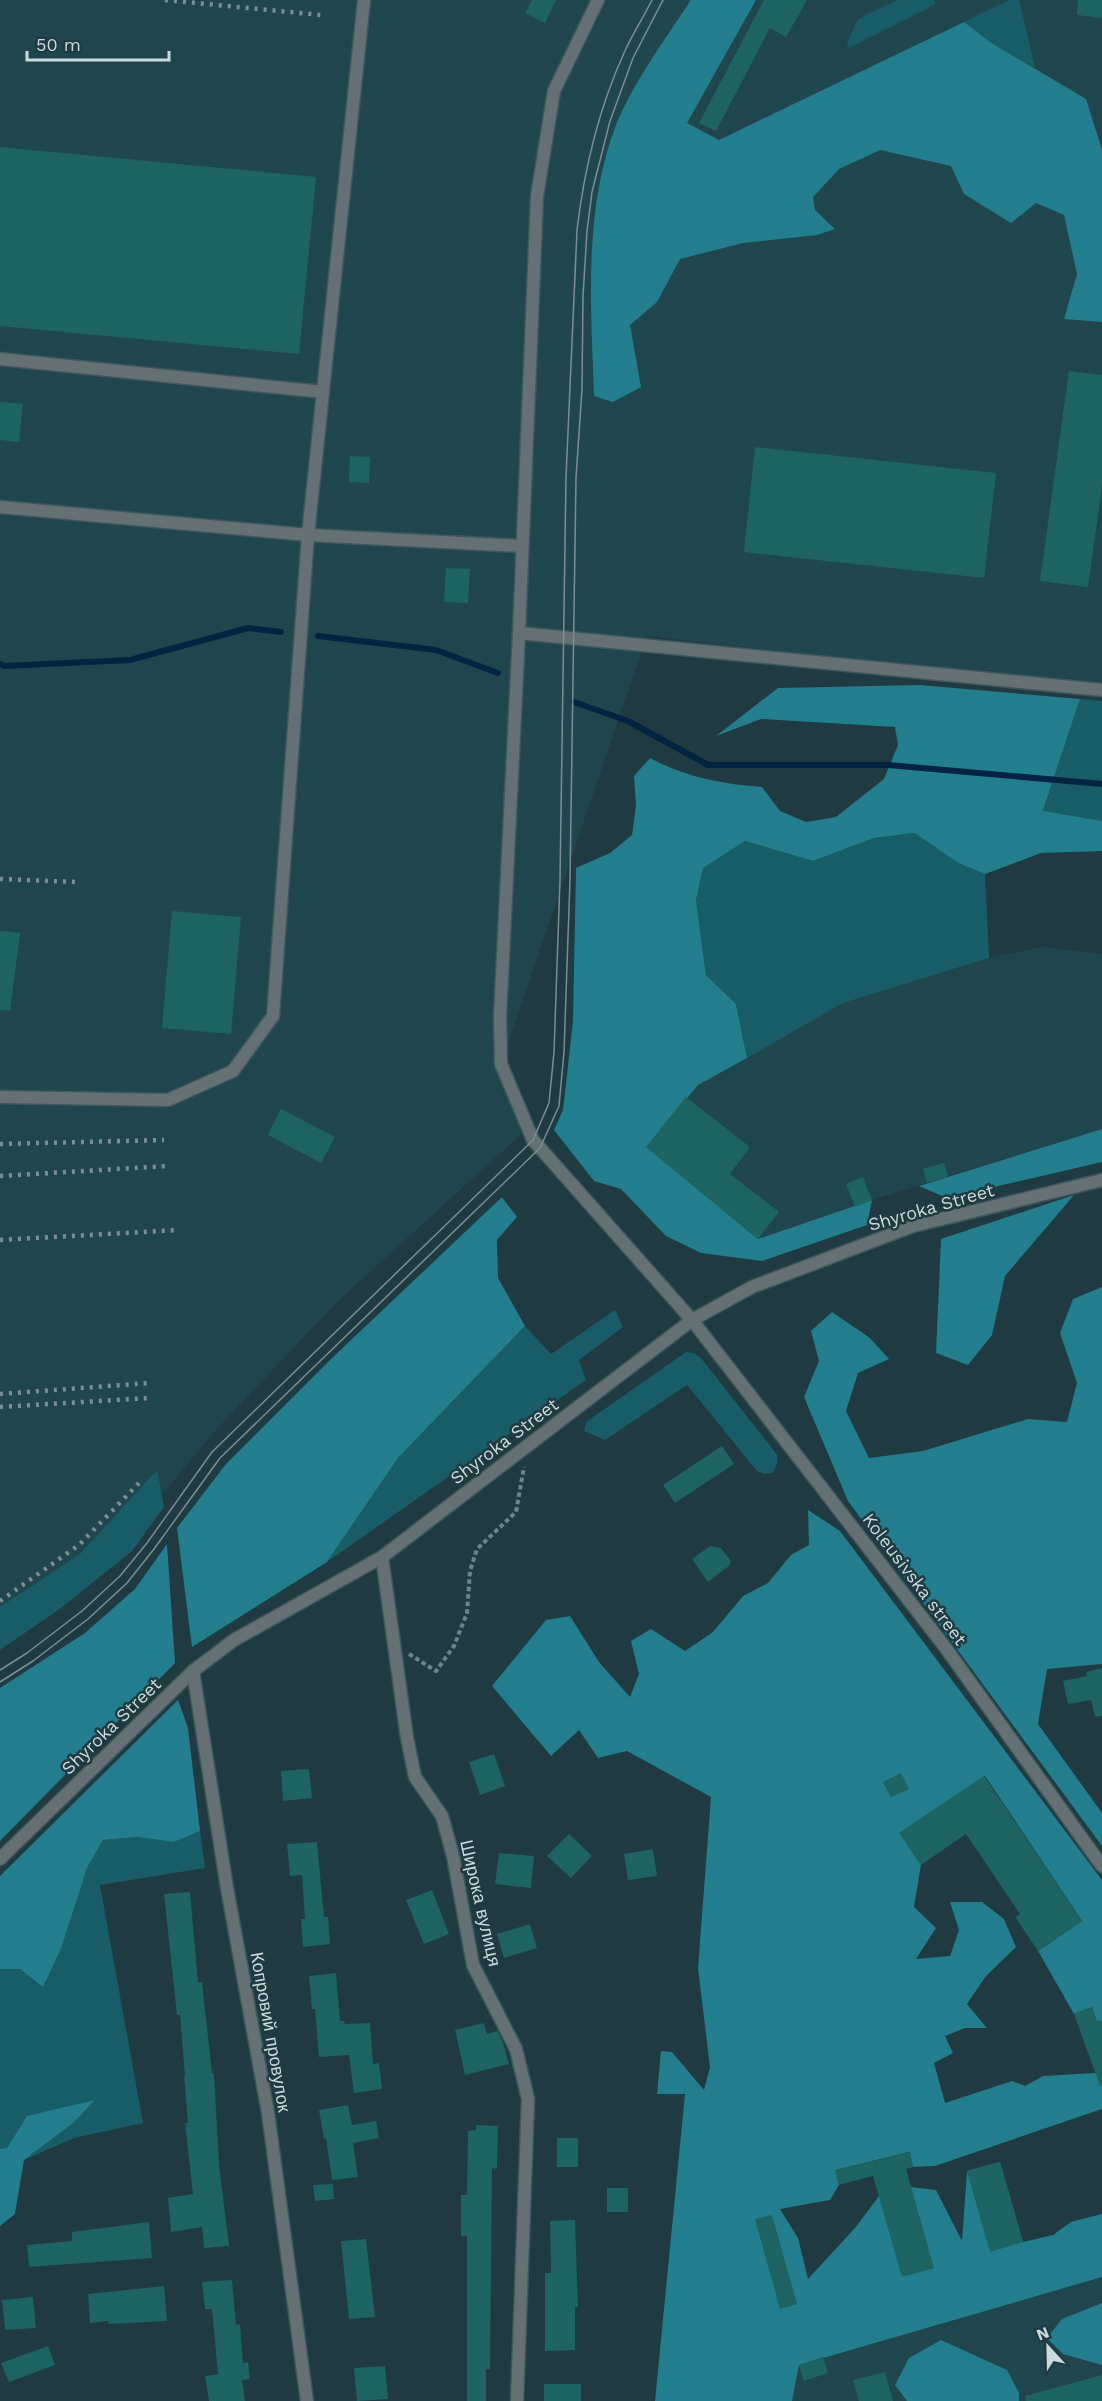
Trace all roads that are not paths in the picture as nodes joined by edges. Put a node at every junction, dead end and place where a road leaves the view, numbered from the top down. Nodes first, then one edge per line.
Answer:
1 (364, 0) edge
2 (598, 0) edge
3 (0, 359) edge
4 (322, 392) junction
5 (0, 507) edge
6 (308, 535) junction
7 (522, 546) junction
8 (519, 633) junction
9 (1102, 690) edge
10 (0, 1097) edge
11 (1102, 1180) edge
12 (692, 1320) junction
13 (382, 1557) junction
14 (193, 1671) junction
15 (0, 1859) edge
16 (1102, 1866) edge
17 (307, 2401) edge
18 (517, 2401) edge

1 - 4 street
2 - 7 street, Koleusivska street
3 - 4 street
4 - 6 street
5 - 6 street
6 - 7 street
6 - 10 street
7 - 8 street, Koleusivska street
8 - 9 street
8 - 12 street, Koleusivska street
11 - 12 street, Shyroka Street
12 - 13 street, Shyroka Street
12 - 16 street, Koleusivska street
13 - 14 street, Shyroka Street
13 - 18 street, Широка вулиця
14 - 15 street, Shyroka Street
14 - 17 street, Копровий провулок

